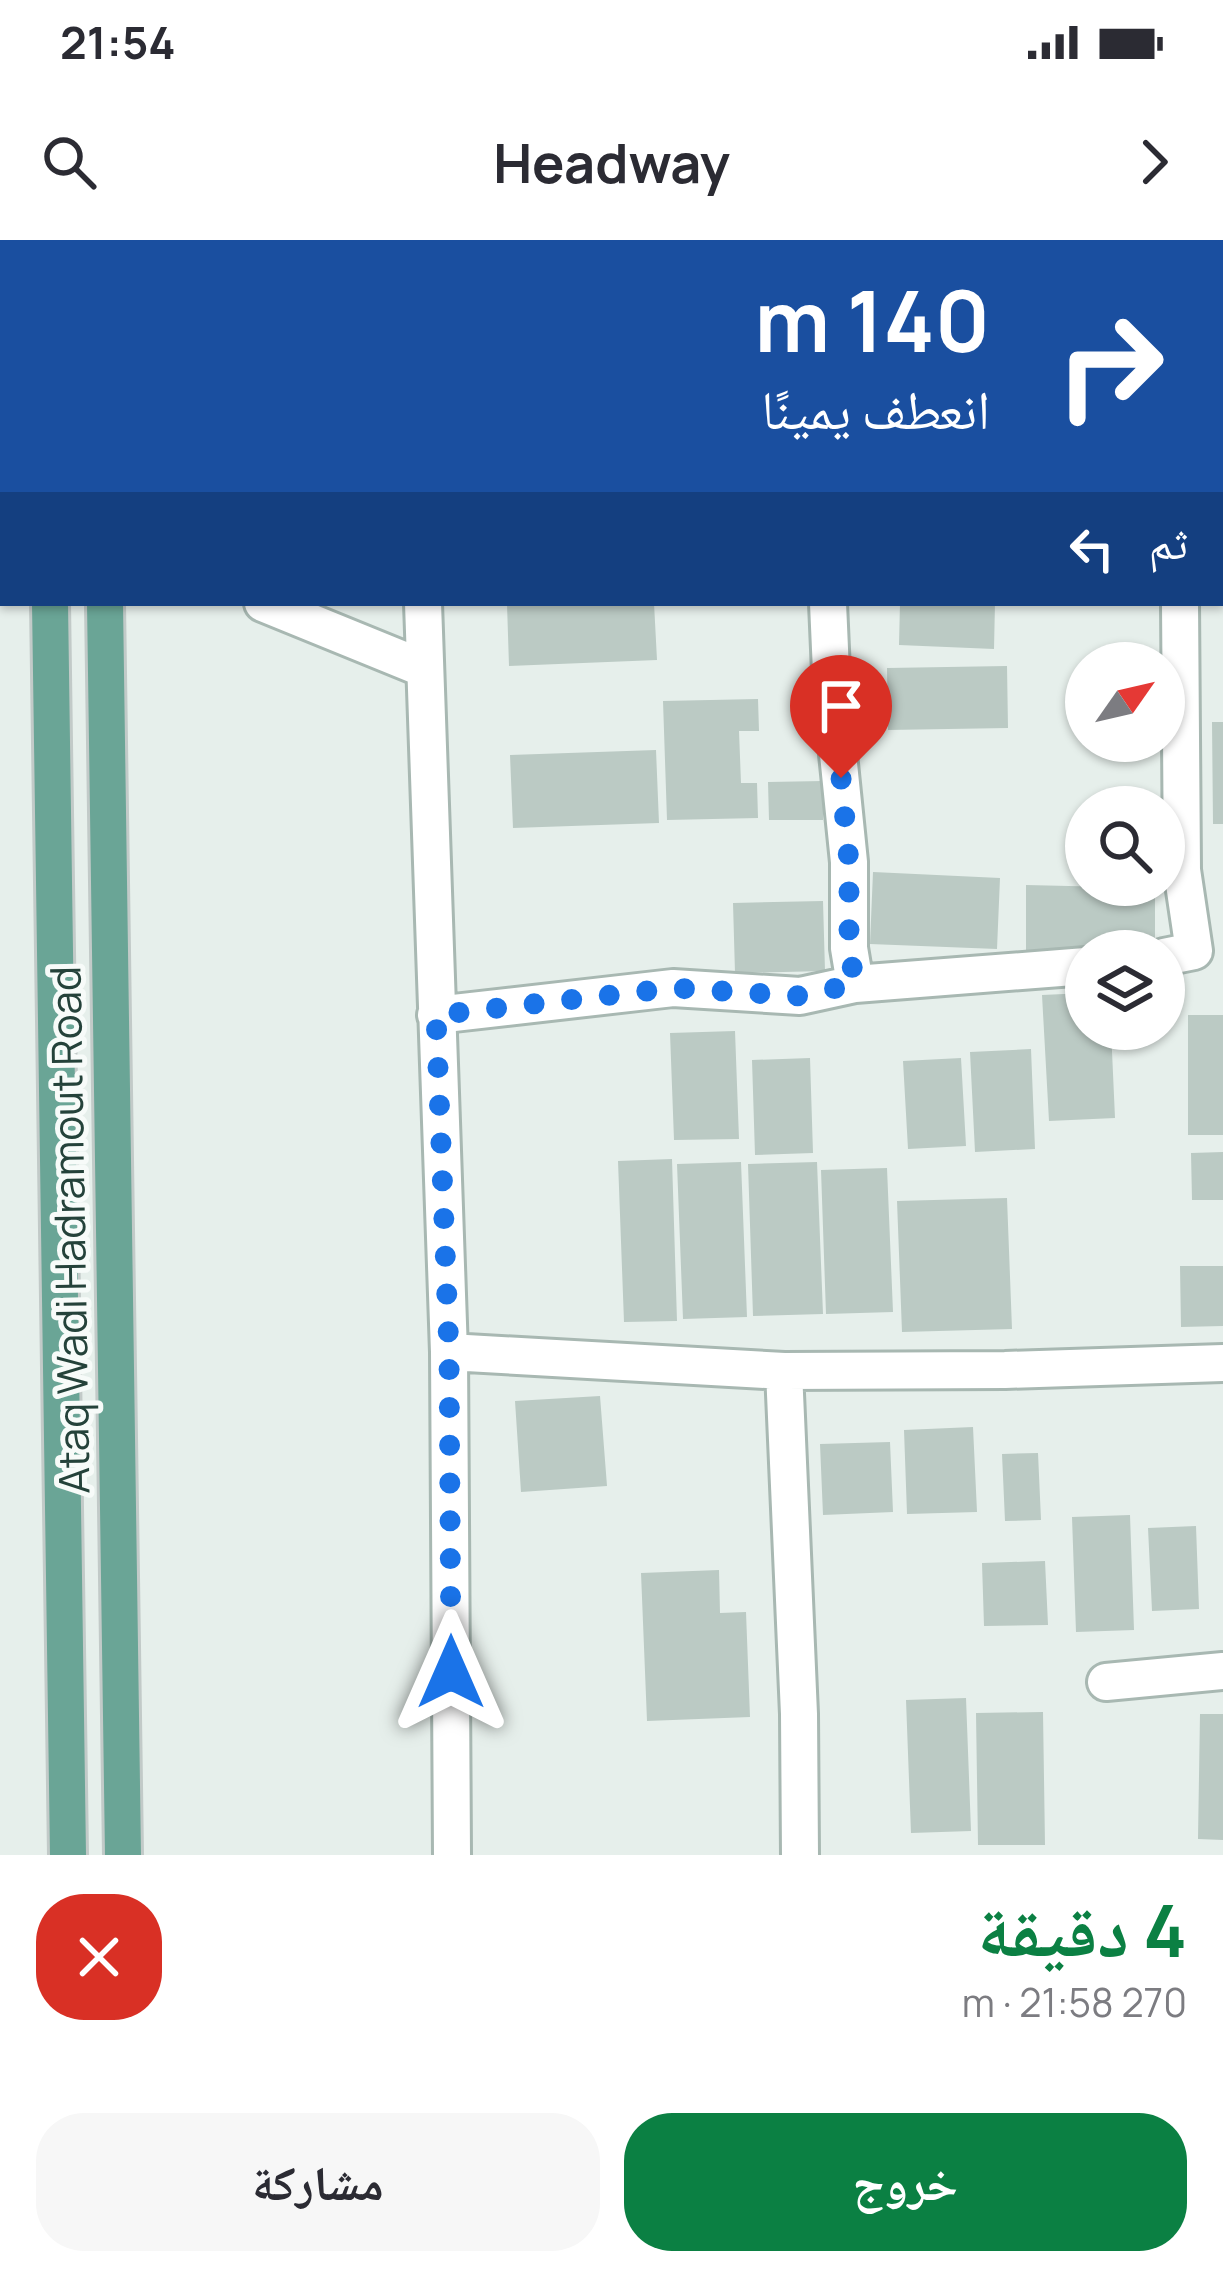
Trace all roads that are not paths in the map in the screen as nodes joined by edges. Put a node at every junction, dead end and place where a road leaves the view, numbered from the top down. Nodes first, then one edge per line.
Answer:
1 (50, 606) edge
2 (105, 606) edge
3 (270, 606) edge
4 (423, 606) edge
5 (829, 606) edge
6 (1180, 606) edge
7 (425, 669) junction
8 (1185, 953) edge
9 (1065, 968) edge
10 (855, 984) junction
11 (436, 1015) junction
12 (449, 1352) junction
13 (1223, 1363) edge
14 (784, 1371) junction
15 (1223, 1671) edge
16 (1106, 1682) dead end
17 (68, 1855) edge
18 (123, 1855) edge
19 (452, 1855) edge
20 (800, 1855) edge

1 - 17 main road, Ataq Wadi Hadramout Road
2 - 18 main road, Ataq Wadi Hadramout Road
3 - 7 street
4 - 7 street
5 - 10 street
6 - 8 street
7 - 11 street
9 - 10 street
10 - 11 street
11 - 12 street
12 - 14 street
12 - 19 street
13 - 14 street
14 - 20 street
15 - 16 street

